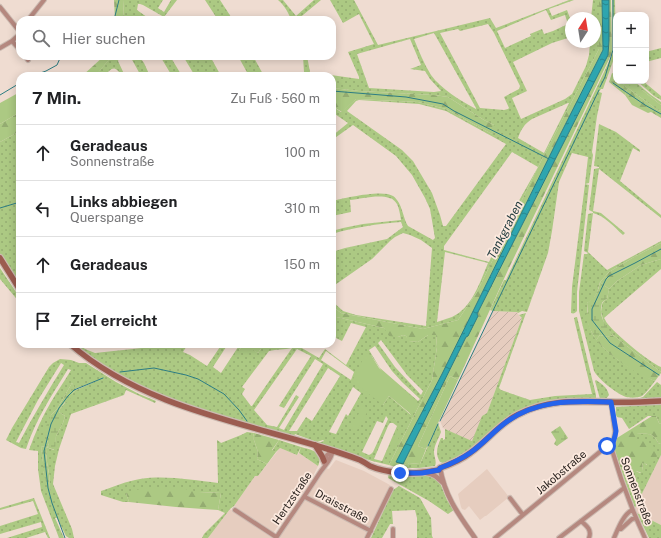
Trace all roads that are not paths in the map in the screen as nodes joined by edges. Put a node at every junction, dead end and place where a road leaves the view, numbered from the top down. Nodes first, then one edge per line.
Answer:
1 (44, 0) edge
2 (0, 7) edge
3 (31, 16) edge
4 (16, 28) edge
5 (16, 37) edge
6 (12, 41) junction
7 (16, 46) edge
8 (0, 48) edge
9 (0, 258) edge
10 (16, 284) edge
11 (75, 348) edge
12 (661, 401) edge
13 (611, 402) junction
14 (315, 445) junction
15 (612, 446) junction
16 (333, 450) junction
17 (324, 461) junction
18 (362, 462) junction
19 (440, 468) junction
20 (322, 469) junction
21 (422, 473) junction
22 (444, 484) junction
23 (624, 488) junction
24 (391, 489) dead end
25 (305, 497) junction
26 (510, 498) dead end
27 (235, 510) dead end
28 (632, 510) junction
29 (523, 514) junction
30 (636, 518) junction
31 (581, 521) junction
32 (393, 529) dead end
33 (618, 529) junction
34 (371, 531) junction
35 (276, 538) edge
36 (367, 538) edge
37 (393, 538) edge
38 (475, 538) edge
39 (495, 538) edge
40 (559, 538) edge
41 (589, 538) edge
42 (614, 538) edge
43 (645, 538) edge

1 - 3 street
2 - 4 street
5 - 6 street
6 - 7 street
6 - 8 street
9 - 10 main road
11 - 14 main road
12 - 13 main road
13 - 15 street, Sonnenstraße
13 - 19 main road
14 - 16 main road
14 - 17 main road
15 - 23 street, Sonnenstraße
15 - 29 street, Jakobstraße
16 - 17 street, Hertzstraße
16 - 18 main road
16 - 20 street, Hertzstraße
17 - 20 street, Hertzstraße
18 - 19 main road
18 - 21 main road
19 - 21 main road
19 - 22 street
20 - 25 street, Hertzstraße
21 - 22 street
22 - 38 street
23 - 28 street, Sonnenstraße
23 - 31 street
24 - 34 street
25 - 34 street, Draisstraße
25 - 35 street, Hertzstraße
26 - 29 street
27 - 35 street, Hertzstraße
28 - 30 street, Sonnenstraße
28 - 33 street
29 - 39 street, Jakobstraße
30 - 33 street
30 - 43 street, Sonnenstraße
31 - 40 street
31 - 41 street
32 - 37 street
33 - 42 street
34 - 36 street

